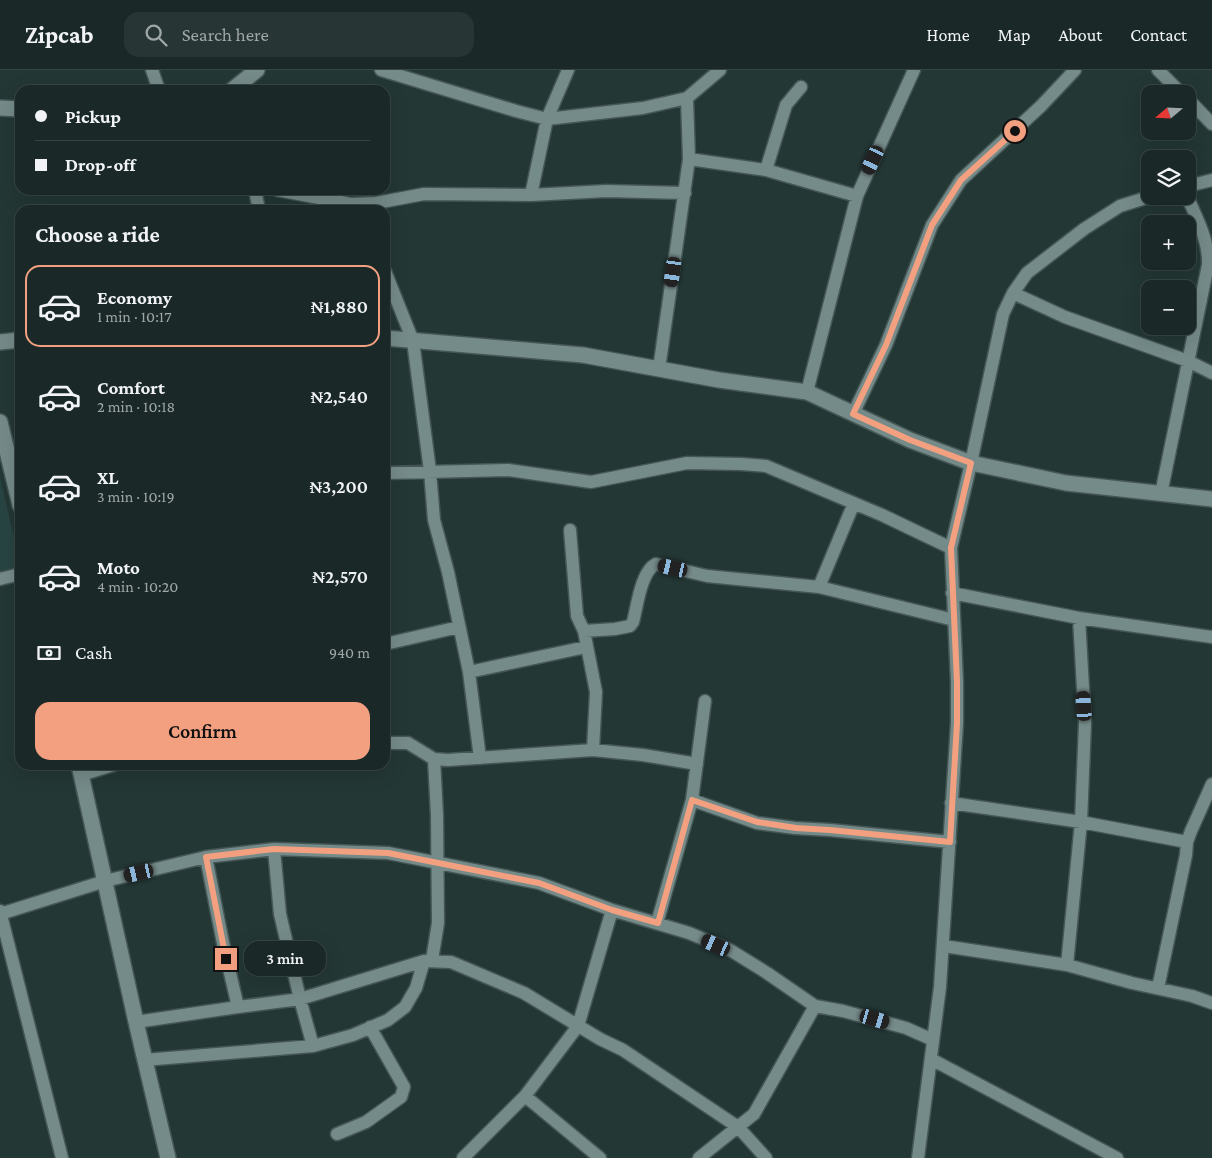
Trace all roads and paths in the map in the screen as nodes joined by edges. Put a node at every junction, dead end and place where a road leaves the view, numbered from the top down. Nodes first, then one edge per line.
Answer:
1 (152, 70) edge
2 (257, 70) edge
3 (380, 70) edge
4 (568, 70) edge
5 (720, 70) edge
6 (914, 70) edge
7 (1075, 70) edge
8 (1158, 70) edge
9 (157, 85) edge
10 (238, 85) edge
11 (1173, 85) edge
12 (801, 87) dead end
13 (687, 98) junction
14 (1196, 107) edge
15 (0, 108) edge
16 (15, 109) edge
17 (547, 119) junction
18 (1212, 124) edge
19 (689, 159) junction
20 (766, 170) junction
21 (1212, 180) edge
22 (1196, 184) edge
23 (685, 193) junction
24 (299, 195) edge
25 (531, 196) junction
26 (857, 196) junction
27 (1141, 199) edge
28 (344, 205) edge
29 (364, 205) edge
30 (1191, 205) edge
31 (390, 284) edge
32 (1013, 293) junction
33 (390, 339) edge
34 (15, 340) edge
35 (413, 341) junction
36 (0, 342) edge
37 (1188, 361) junction
38 (659, 369) junction
39 (1212, 373) edge
40 (807, 392) junction
41 (853, 414) junction
42 (0, 422) edge
43 (971, 463) junction
44 (430, 471) junction
45 (390, 473) edge
46 (15, 485) edge
47 (1161, 494) junction
48 (1212, 499) edge
49 (854, 504) junction
50 (570, 530) dead end
51 (951, 548) junction
52 (15, 576) edge
53 (0, 580) edge
54 (819, 587) junction
55 (952, 593) junction
56 (1079, 618) junction
57 (954, 620) junction
58 (459, 626) junction
59 (584, 630) junction
60 (1212, 637) edge
61 (390, 643) edge
62 (586, 647) junction
63 (469, 672) junction
64 (705, 701) dead end
65 (390, 743) edge
66 (593, 750) junction
67 (480, 758) junction
68 (434, 759) junction
69 (696, 764) junction
70 (80, 770) edge
71 (1211, 787) edge
72 (692, 800) junction
73 (951, 803) junction
74 (1081, 822) junction
75 (950, 842) junction
76 (1188, 842) junction
77 (274, 849) junction
78 (206, 857) junction
79 (438, 864) junction
80 (105, 881) junction
81 (612, 910) junction
82 (0, 913) edge
83 (658, 923) junction
84 (944, 946) junction
85 (428, 960) junction
86 (1067, 965) junction
87 (1158, 988) junction
88 (300, 999) junction
89 (1212, 1003) edge
90 (238, 1006) junction
91 (815, 1006) junction
92 (136, 1022) junction
93 (578, 1026) junction
94 (370, 1028) junction
95 (933, 1040) junction
96 (314, 1046) junction
97 (931, 1059) junction
98 (144, 1060) junction
99 (525, 1096) junction
100 (738, 1127) junction
101 (337, 1134) dead end
102 (62, 1158) edge
103 (168, 1158) edge
104 (463, 1158) edge
105 (600, 1158) edge
106 (699, 1158) edge
107 (766, 1158) edge
108 (918, 1158) edge
109 (1117, 1158) edge

1 - 9 street
2 - 10 street
3 - 17 street
4 - 17 street
5 - 13 street
6 - 26 street
7 - 41 street
8 - 11 street
12 - 20 street
13 - 17 street
13 - 19 street
14 - 18 street
15 - 16 street
17 - 25 street
19 - 20 street
19 - 23 street
20 - 26 street
21 - 22 street
23 - 25 street
23 - 38 street
24 - 28 street
25 - 29 street
26 - 40 street
27 - 32 street
30 - 37 street
31 - 35 street
32 - 37 street
32 - 43 street
33 - 35 street
34 - 36 street
35 - 38 street
35 - 44 street
37 - 39 street
37 - 47 street
38 - 40 street
40 - 41 street
41 - 43 street
42 - 46 street
43 - 47 street
43 - 51 street
44 - 45 street
44 - 49 street
44 - 58 street
47 - 48 street
49 - 51 street
49 - 54 street
50 - 59 street
51 - 55 street
52 - 53 street
54 - 57 street
54 - 59 street
55 - 56 street
55 - 57 street
56 - 60 street
56 - 74 street
57 - 73 street
58 - 61 street
58 - 63 street
59 - 62 street
62 - 63 street
62 - 66 street
63 - 67 street
64 - 69 street
65 - 68 street
66 - 67 street
66 - 69 street
67 - 68 street
68 - 79 street
69 - 72 street
70 - 80 street
71 - 76 street
72 - 75 street
72 - 83 street
73 - 74 street
73 - 75 street
74 - 76 street
74 - 86 street
75 - 84 street
76 - 87 street
77 - 78 street
77 - 79 street
77 - 88 street
78 - 80 street
78 - 90 street
79 - 81 street
79 - 85 street
80 - 82 street
80 - 92 street
81 - 83 street
81 - 93 street
82 - 102 street
83 - 91 street
84 - 86 street
84 - 95 street
85 - 88 street
85 - 93 street
85 - 94 street
86 - 87 street
87 - 89 street
88 - 90 street
88 - 96 street
90 - 92 street
91 - 95 street
91 - 100 street
92 - 98 street
93 - 99 street
93 - 100 street
94 - 96 street
94 - 101 street
95 - 97 street
96 - 98 street
97 - 108 street
97 - 109 street
98 - 103 street
99 - 104 street
99 - 105 street
100 - 106 street
100 - 107 street

